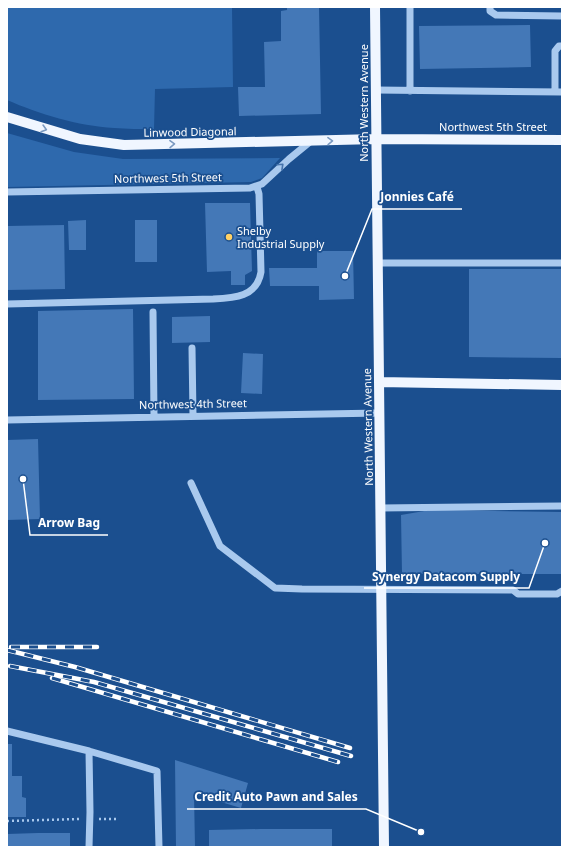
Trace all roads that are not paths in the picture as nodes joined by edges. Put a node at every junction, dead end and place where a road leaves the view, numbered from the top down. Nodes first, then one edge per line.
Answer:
1 (375, 7) edge
2 (410, 7) edge
3 (490, 7) edge
4 (562, 16) edge
5 (562, 46) edge
6 (376, 90) junction
7 (410, 91) junction
8 (559, 92) edge
9 (7, 117) edge
10 (377, 139) junction
11 (562, 140) edge
12 (311, 141) junction
13 (254, 188) junction
14 (7, 192) edge
15 (378, 263) junction
16 (562, 263) edge
17 (7, 304) edge
18 (153, 312) dead end
19 (192, 348) dead end
20 (379, 382) junction
21 (562, 384) edge
22 (380, 413) junction
23 (193, 416) junction
24 (154, 417) junction
25 (7, 420) edge
26 (192, 483) dead end
27 (562, 506) edge
28 (380, 508) junction
29 (381, 590) junction
30 (562, 591) edge
31 (7, 731) edge
32 (89, 751) junction
33 (89, 847) edge
34 (159, 847) edge
35 (384, 847) edge

1 - 6 main road, North Western Avenue
2 - 7 street
3 - 4 street
5 - 8 street
6 - 7 street
6 - 10 main road, North Western Avenue
7 - 8 street
9 -> 12 main road, Linwood Diagonal
10 - 11 main road, Northwest 5th Street
12 -> 10 main road, Linwood Diagonal
10 - 15 main road, North Western Avenue
13 -> 12 street
13 - 14 street, Northwest 5th Street
13 - 17 street
15 - 16 street
15 - 20 main road, North Western Avenue
18 - 24 street
19 - 23 street
20 - 21 main road
20 - 22 main road, North Western Avenue
22 - 23 street, Northwest 4th Street
22 - 28 main road, North Western Avenue
23 - 24 street, Northwest 4th Street
24 - 25 street, Northwest 4th Street
26 - 29 street
27 - 28 street
28 - 29 main road, North Western Avenue
29 - 30 street
29 - 35 main road, North Western Avenue
31 - 32 street
32 - 33 street
32 - 34 street

